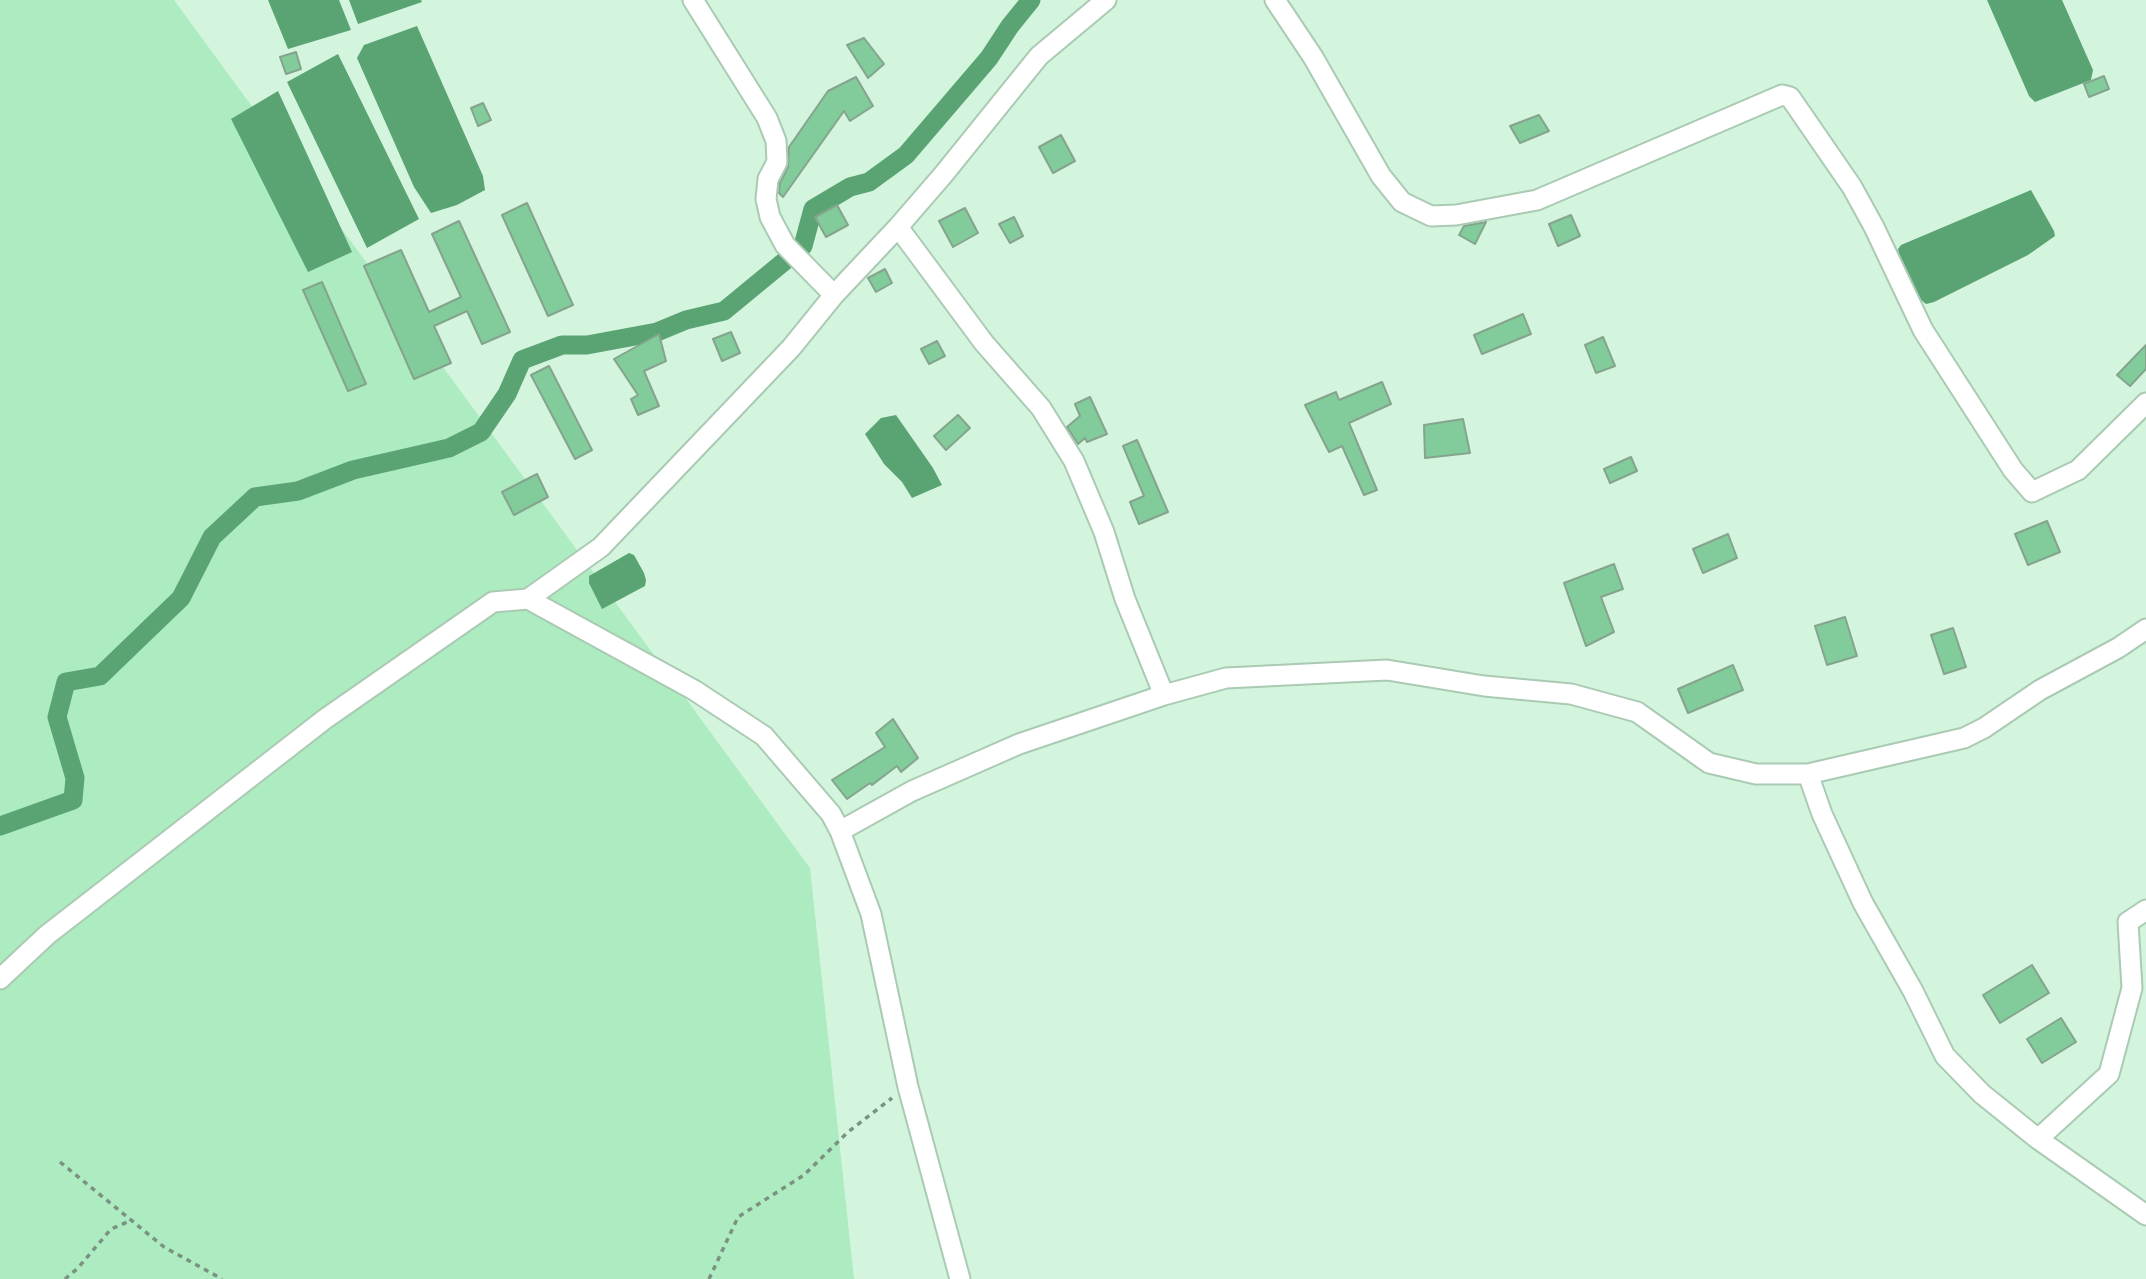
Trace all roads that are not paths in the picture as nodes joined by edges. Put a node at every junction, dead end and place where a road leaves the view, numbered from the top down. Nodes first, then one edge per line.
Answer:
1 (694, 0) edge
2 (1107, 0) edge
3 (1275, 0) edge
4 (898, 228) junction
5 (834, 295) junction
6 (2146, 403) edge
7 (528, 599) junction
8 (2146, 629) edge
9 (1164, 695) junction
10 (1808, 774) junction
11 (840, 831) junction
12 (2146, 910) edge
13 (0, 979) edge
14 (2038, 1139) junction
15 (2146, 1215) edge
16 (960, 1279) edge

1 - 5 street
2 - 4 street
3 - 6 street
4 - 5 street
4 - 9 street
5 - 7 street
7 - 11 street
7 - 13 street
8 - 10 street
9 - 10 street
9 - 11 street
10 - 14 street
11 - 16 street
12 - 14 street
14 - 15 street

